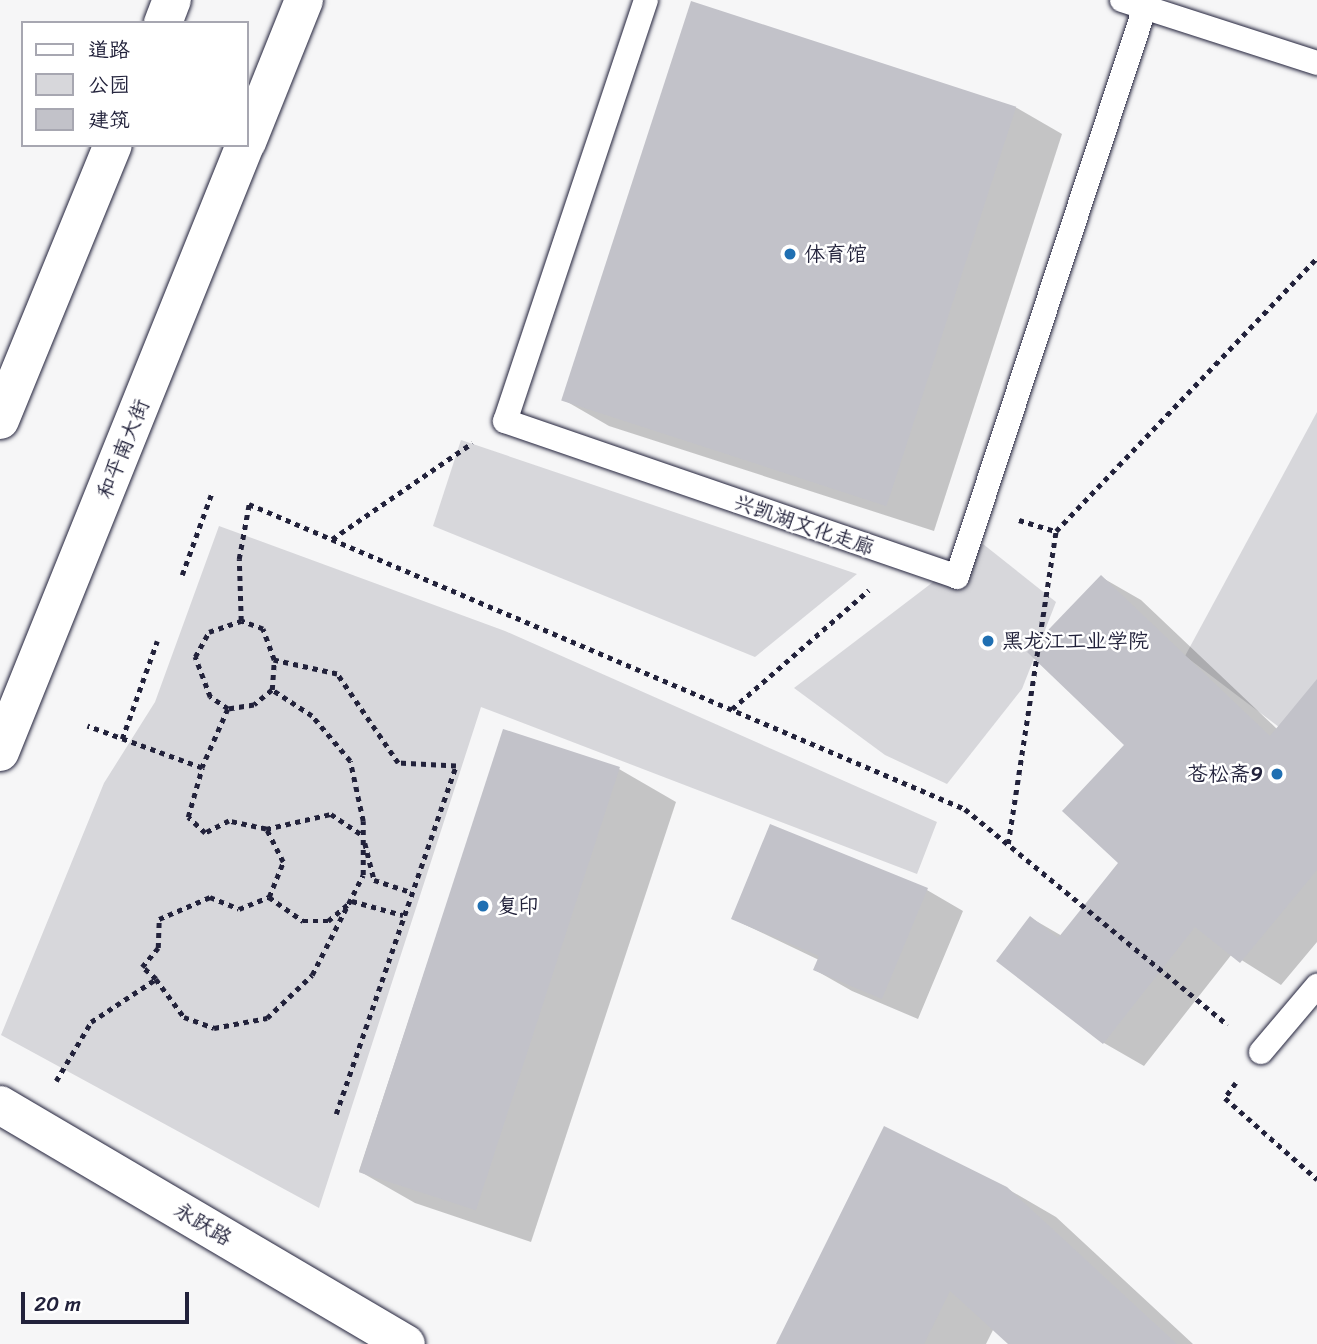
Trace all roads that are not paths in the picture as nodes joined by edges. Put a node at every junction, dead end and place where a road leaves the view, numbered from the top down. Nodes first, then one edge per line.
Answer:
1 (172, 0) edge
2 (304, 0) edge
3 (646, 0) edge
4 (1134, 4) edge
5 (164, 21) edge
6 (1317, 64) edge
7 (248, 139) edge
8 (112, 147) edge
9 (245, 147) edge
10 (0, 420) edge
11 (0, 752) edge
12 (1317, 986) edge
13 (1261, 1052) road end
14 (16, 1114) edge
15 (406, 1344) edge

1 - 5 main road
2 - 7 main road, 和平南大街
3 - 4 lane, 兴凯湖文化走廊
4 - 6 lane
8 - 10 main road
9 - 11 main road, 和平南大街
12 - 13 lane
14 - 15 main road, 永跃路

